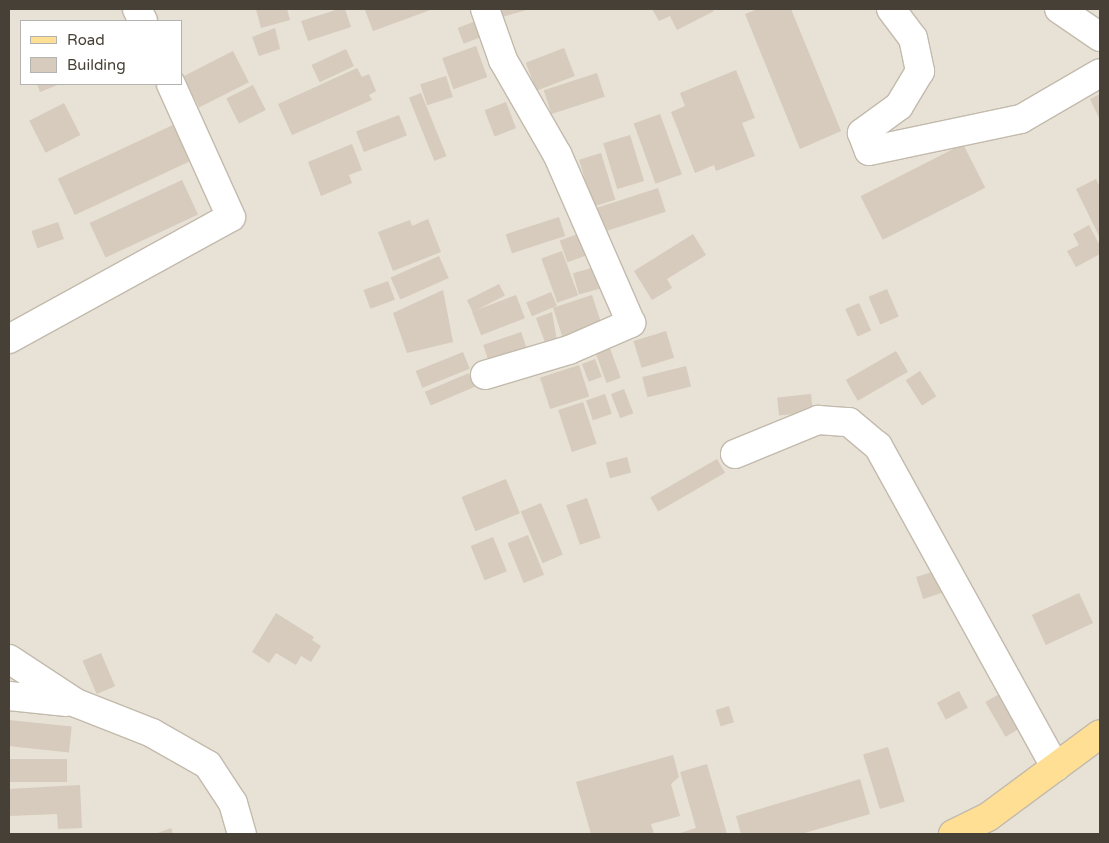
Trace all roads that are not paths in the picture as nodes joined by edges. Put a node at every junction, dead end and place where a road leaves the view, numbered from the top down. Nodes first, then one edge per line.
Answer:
1 (485, 9) edge
2 (891, 9) edge
3 (1059, 9) edge
4 (1100, 36) edge
5 (1100, 73) edge
6 (171, 85) edge
7 (9, 339) edge
8 (484, 375) dead end
9 (735, 454) dead end
10 (9, 659) edge
11 (9, 696) edge
12 (76, 703) junction
13 (1100, 734) edge
14 (1055, 768) junction
15 (242, 834) edge
16 (953, 834) edge

1 - 8 street
2 - 5 street
3 - 4 street
6 - 7 street
9 - 14 street
10 - 12 street
11 - 12 street
12 - 15 street
13 - 14 main road
14 - 16 main road

